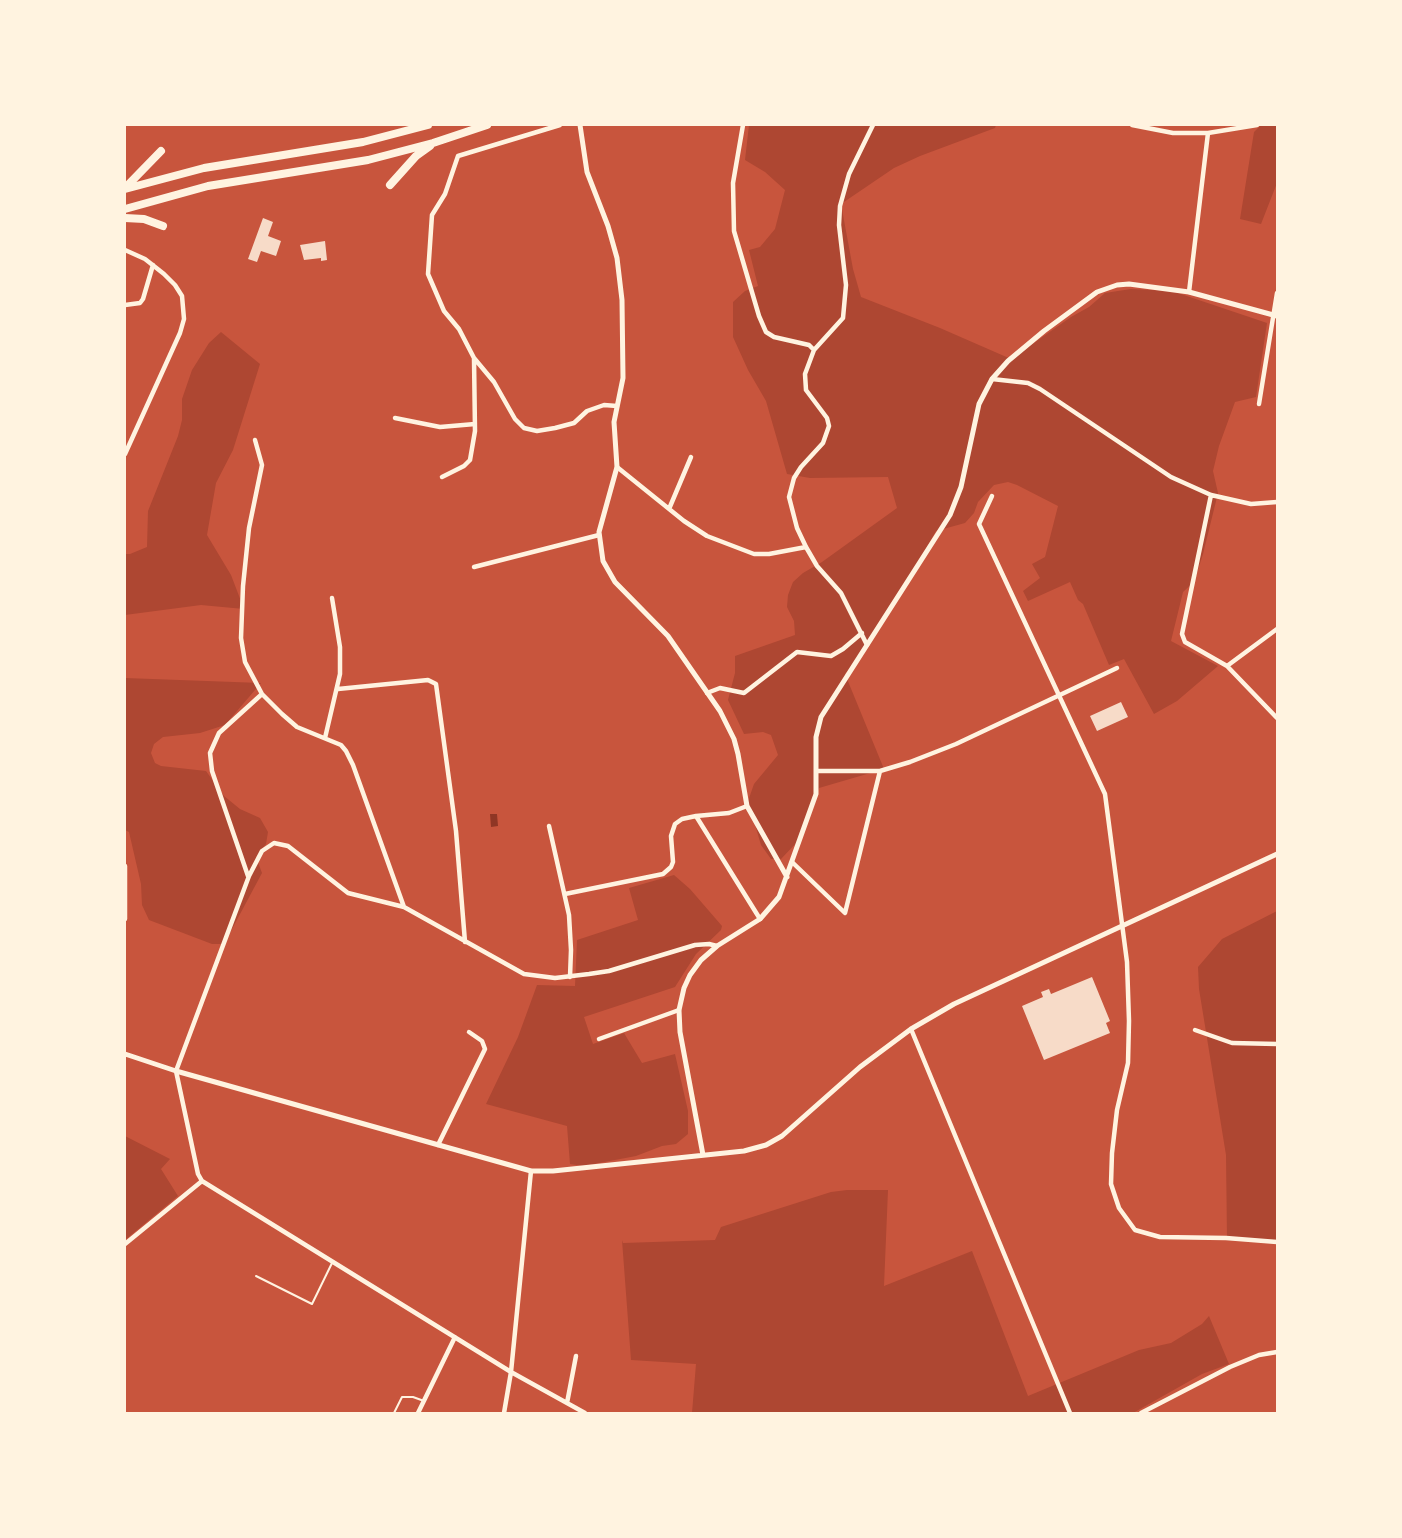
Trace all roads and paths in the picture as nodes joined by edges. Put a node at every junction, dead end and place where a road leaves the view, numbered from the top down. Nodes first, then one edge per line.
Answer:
1 (427, 125) edge
2 (487, 125) edge
3 (560, 125) edge
4 (580, 125) edge
5 (743, 125) edge
6 (873, 125) edge
7 (1132, 125) edge
8 (1257, 125) edge
9 (1208, 133) junction
10 (433, 143) junction
11 (161, 151) dead end
12 (390, 185) dead end
13 (125, 189) edge
14 (125, 209) edge
15 (125, 218) edge
16 (163, 226) dead end
17 (125, 250) edge
18 (153, 265) junction
19 (1190, 292) junction
20 (1277, 293) edge
21 (125, 305) edge
22 (1275, 315) edge
23 (814, 350) junction
24 (474, 358) junction
25 (992, 379) junction
26 (1259, 404) dead end
27 (617, 406) junction
28 (395, 418) dead end
29 (475, 424) junction
30 (255, 440) dead end
31 (125, 454) edge
32 (691, 457) dead end
33 (618, 467) junction
34 (442, 477) dead end
35 (1212, 494) junction
36 (992, 496) dead end
37 (1277, 502) edge
38 (669, 509) junction
39 (599, 535) junction
40 (806, 546) junction
41 (474, 567) dead end
42 (332, 598) dead end
43 (1277, 629) edge
44 (862, 633) junction
45 (867, 645) junction
46 (1227, 666) junction
47 (1117, 668) dead end
48 (338, 689) junction
49 (707, 692) junction
50 (262, 694) junction
51 (1060, 695) junction
52 (1277, 718) edge
53 (325, 738) junction
54 (817, 770) junction
55 (880, 771) junction
56 (747, 806) junction
57 (696, 816) junction
58 (549, 826) dead end
59 (1277, 854) edge
60 (792, 862) junction
61 (125, 866) edge
62 (248, 876) junction
63 (787, 877) junction
64 (565, 894) junction
65 (404, 907) junction
66 (125, 919) edge
67 (760, 919) junction
68 (1122, 926) junction
69 (465, 942) junction
70 (717, 946) junction
71 (570, 977) junction
72 (679, 1010) junction
73 (910, 1029) junction
74 (1195, 1030) dead end
75 (469, 1032) dead end
76 (600, 1039) dead end
77 (1277, 1044) edge
78 (125, 1054) edge
79 (176, 1071) junction
80 (438, 1145) junction
81 (703, 1154) junction
82 (531, 1171) junction
83 (202, 1181) junction
84 (1277, 1242) edge
85 (125, 1244) edge
86 (333, 1262) junction
87 (256, 1276) dead end
88 (455, 1337) junction
89 (1277, 1352) edge
90 (576, 1356) dead end
91 (511, 1372) junction
92 (424, 1401) junction
93 (567, 1403) junction
94 (394, 1413) edge
95 (418, 1413) edge
96 (504, 1413) edge
97 (585, 1413) edge
98 (1070, 1413) edge
99 (1141, 1413) edge

1 - 13 highway
2 - 10 highway
3 - 24 street
4 - 27 street
5 - 23 street
6 - 23 street
7 - 9 street
8 - 9 street
9 - 19 street
10 - 12 highway
10 - 14 highway
11 - 13 highway
15 - 16 highway
17 - 18 street
18 - 21 street
18 - 31 street
19 - 22 street
19 - 25 street
20 - 22 street
22 - 26 street
23 - 40 street
24 - 27 street
24 - 29 street
25 - 35 street
25 - 45 street
27 - 33 street
28 - 29 street
29 - 34 street
30 - 50 street
32 - 38 street
33 - 38 street
33 - 39 street
35 - 37 street
35 - 46 street
36 - 51 street
38 - 40 street
39 - 41 street
39 - 49 street
40 - 44 street
42 - 48 street
43 - 46 street
44 - 45 street
44 - 49 street
45 - 54 street
46 - 52 street
47 - 51 street
48 - 53 street
48 - 69 street
49 - 56 street
50 - 53 street
50 - 62 street
51 - 55 street
51 - 68 street
53 - 65 street
54 - 55 street
54 - 60 street
55 - 60 street
56 - 57 street
56 - 63 street
57 - 64 street
57 - 67 street
58 - 64 street
59 - 68 street
60 - 63 street
61 - 66 street
62 - 65 street
62 - 79 street
63 - 67 street
64 - 71 street
65 - 69 street
67 - 70 street
68 - 73 street
68 - 84 street
69 - 71 street
70 - 71 street
70 - 72 street
72 - 76 street
72 - 81 street
73 - 81 street
73 - 98 street
74 - 77 street
75 - 80 street
78 - 79 street
79 - 80 street
79 - 83 street
80 - 82 street
81 - 82 street
82 - 91 street
83 - 85 street
83 - 86 street
86 - 87 lane
86 - 88 street
88 - 91 street
88 - 92 street
89 - 99 street
90 - 93 street
91 - 93 street
91 - 96 street
92 - 94 lane
92 - 95 street
93 - 97 street

